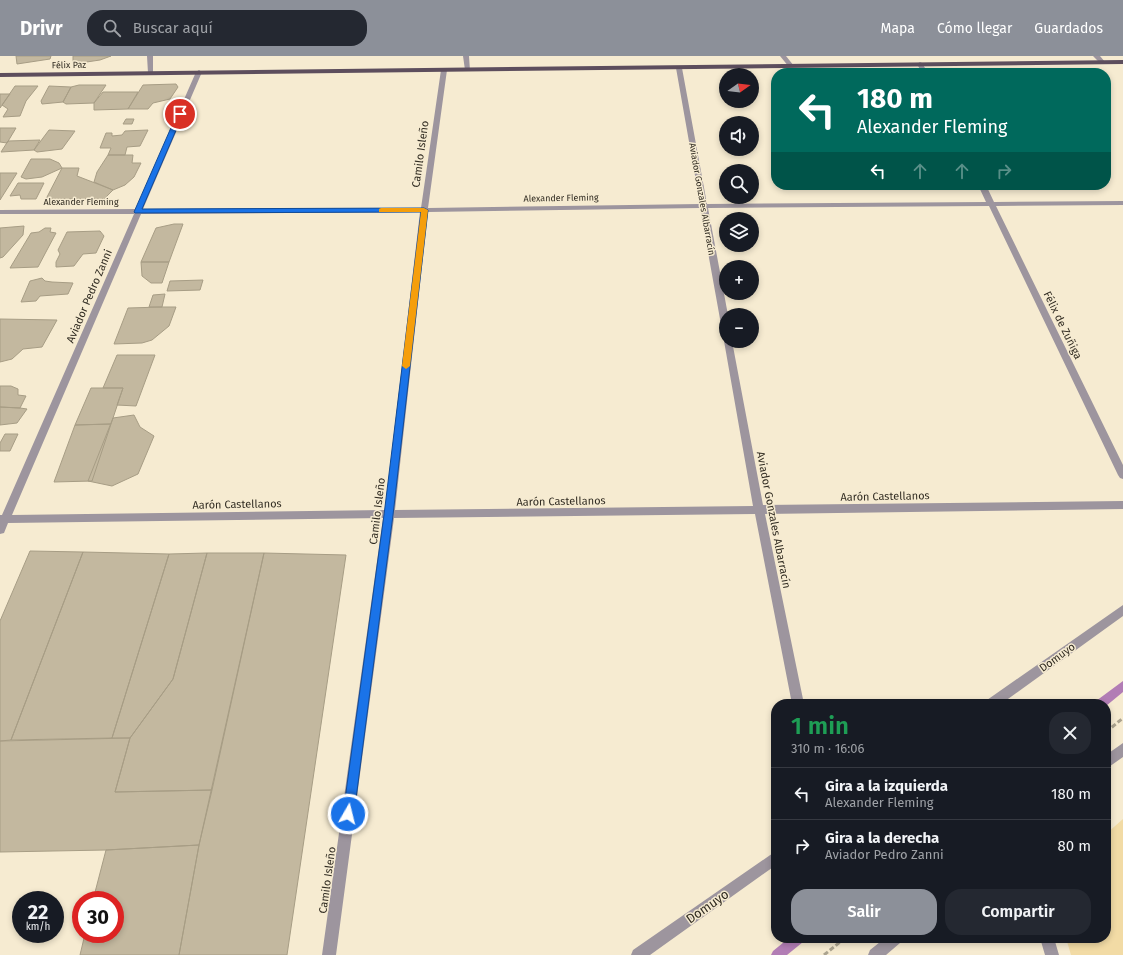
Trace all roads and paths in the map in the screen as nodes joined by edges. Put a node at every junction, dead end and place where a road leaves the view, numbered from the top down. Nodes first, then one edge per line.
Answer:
1 (150, 56) edge
2 (466, 56) edge
3 (783, 56) edge
4 (1096, 56) edge
5 (1102, 62) junction
6 (1123, 62) edge
7 (920, 64) junction
8 (792, 66) junction
9 (679, 68) junction
10 (922, 68) edge
11 (444, 70) junction
12 (468, 70) junction
13 (199, 72) junction
14 (151, 73) junction
15 (0, 75) edge
16 (985, 190) edge
17 (1123, 203) edge
18 (992, 204) junction
19 (703, 206) junction
20 (424, 210) junction
21 (0, 212) edge
22 (138, 212) junction
23 (722, 308) edge
24 (729, 348) edge
25 (1123, 475) edge
26 (1123, 505) edge
27 (759, 510) junction
28 (389, 515) junction
29 (2, 519) edge
30 (0, 530) edge
31 (1123, 610) edge
32 (797, 699) edge
33 (998, 699) edge
34 (1123, 718) edge
35 (1111, 728) edge
36 (1123, 749) edge
37 (1111, 759) edge
38 (771, 861) edge
39 (839, 943) edge
40 (889, 943) edge
41 (1048, 943) edge
42 (329, 955) edge
43 (638, 955) edge
44 (824, 955) edge
45 (875, 955) edge
46 (1052, 955) edge

1 - 14 street
2 - 12 street
3 - 8 street
4 - 5 street
5 - 6 main road, Félix Paz
5 - 7 main road, Félix Paz
7 - 8 main road, Félix Paz
7 - 10 street
8 - 9 main road, Félix Paz
9 - 12 main road, Félix Paz
9 - 19 street, Aviador Gonzales Albarracín
11 - 12 main road, Félix Paz
11 - 13 main road, Félix Paz
11 - 20 street, Camilo Isleño
13 - 14 main road, Félix Paz
13 - 22 street, Aviador Pedro Zanni
14 - 15 main road, Félix Paz
16 - 18 street, Félix de Zuñiga
17 - 18 street, Alexander Fleming
18 - 19 street, Alexander Fleming
18 - 25 street, Félix de Zuñiga
19 - 20 street, Alexander Fleming
19 - 23 street, Aviador Gonzales Albarracín
20 - 22 street, Alexander Fleming
20 - 28 street, Camilo Isleño
21 - 22 street, Alexander Fleming
22 - 29 street, Aviador Pedro Zanni
24 - 27 street, Aviador Gonzales Albarracín
26 - 27 street, Aarón Castellanos
27 - 28 street, Aarón Castellanos
27 - 32 street, Aviador Gonzales Albarracín
28 - 29 street, Aarón Castellanos
28 - 42 street, Camilo Isleño
29 - 30 street, Aviador Pedro Zanni
31 - 33 street, Domuyo
34 - 35 path
36 - 37 street
38 - 43 street, Domuyo
39 - 44 path
40 - 45 street
41 - 46 street

